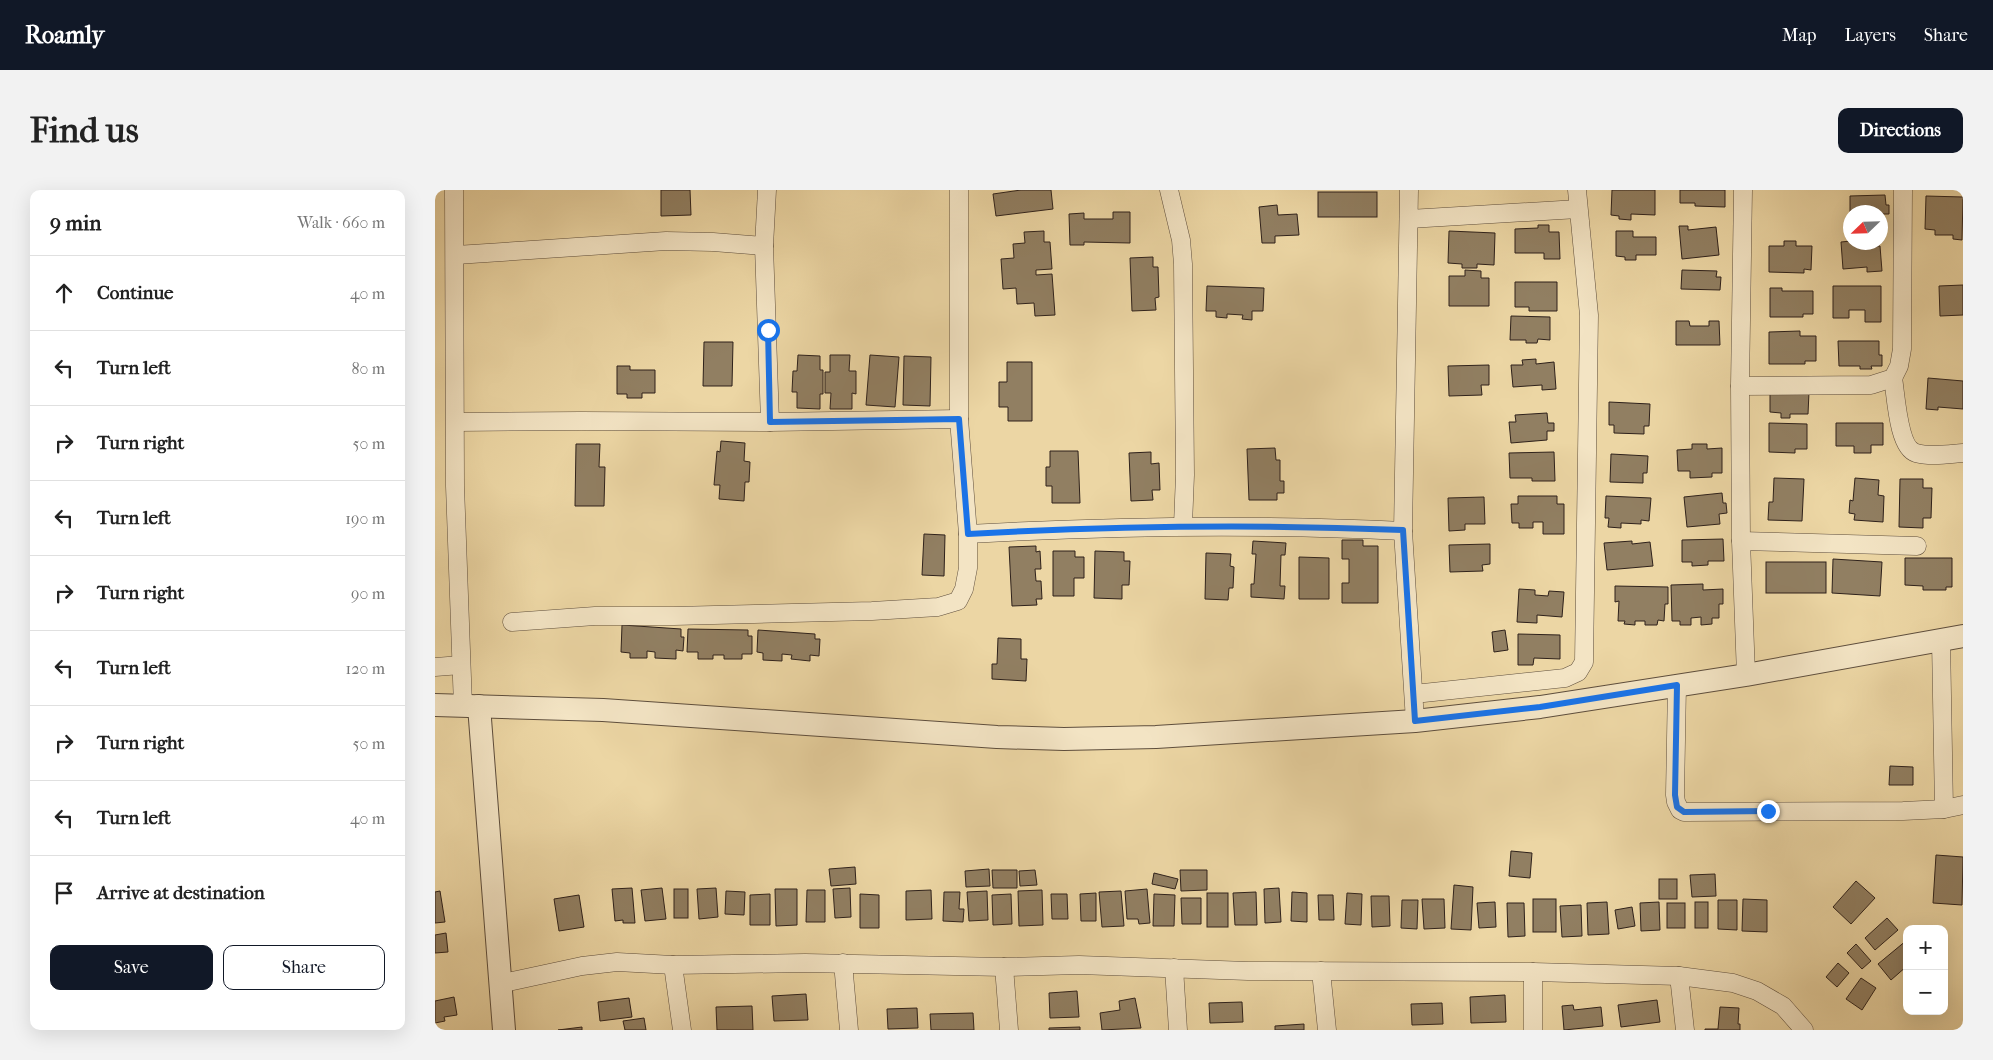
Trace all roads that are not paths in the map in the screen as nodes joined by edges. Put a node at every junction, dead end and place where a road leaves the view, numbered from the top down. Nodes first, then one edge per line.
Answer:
1 (454, 190) edge
2 (767, 190) edge
3 (959, 190) edge
4 (1169, 190) edge
5 (1409, 190) edge
6 (1577, 190) edge
7 (1743, 190) edge
8 (1903, 190) edge
9 (1578, 209) junction
10 (1409, 219) junction
11 (764, 246) junction
12 (455, 256) junction
13 (1893, 378) junction
14 (1740, 386) junction
15 (959, 419) junction
16 (456, 422) junction
17 (770, 422) junction
18 (1963, 453) edge
19 (1183, 525) junction
20 (1403, 530) junction
21 (968, 534) junction
22 (1741, 541) junction
23 (1917, 546) dead end
24 (512, 622) dead end
25 (1952, 638) edge
26 (461, 665) junction
27 (435, 667) edge
28 (1746, 675) junction
29 (1677, 685) junction
30 (1414, 694) junction
31 (435, 706) edge
32 (471, 706) junction
33 (1415, 721) junction
34 (1963, 805) edge
35 (1944, 809) junction
36 (843, 963) junction
37 (673, 965) junction
38 (1004, 967) junction
39 (1174, 968) junction
40 (1321, 970) junction
41 (1533, 972) junction
42 (1679, 976) junction
43 (499, 984) junction
44 (504, 1030) edge
45 (681, 1030) edge
46 (849, 1030) edge
47 (1009, 1030) edge
48 (1178, 1030) edge
49 (1327, 1030) edge
50 (1533, 1030) edge
51 (1685, 1030) edge
52 (1804, 1030) edge

1 - 12 street
2 - 11 street
3 - 15 street
4 - 19 street
5 - 10 street
6 - 9 street
7 - 14 street
8 - 13 street
9 - 10 street
9 - 30 street
10 - 20 street
11 - 12 street
11 - 17 street
12 - 16 street
13 - 14 street
13 - 18 street
14 - 22 street
15 - 17 street
15 - 21 street
16 - 17 street
16 - 26 street
19 - 20 street
19 - 21 street
20 - 30 street
21 - 24 street
22 - 23 street
22 - 28 street
25 - 28 street
25 - 35 street
26 - 27 street
26 - 32 street
28 - 29 street
29 - 33 street
29 - 35 street
30 - 33 street
31 - 32 street
32 - 33 street
32 - 43 street
34 - 35 street
36 - 37 street
36 - 38 street
36 - 46 street
37 - 43 street
37 - 45 street
38 - 39 street
38 - 47 street
39 - 40 street
39 - 48 street
40 - 41 street
40 - 49 street
41 - 42 street
41 - 50 street
42 - 51 street
42 - 52 street
43 - 44 street

